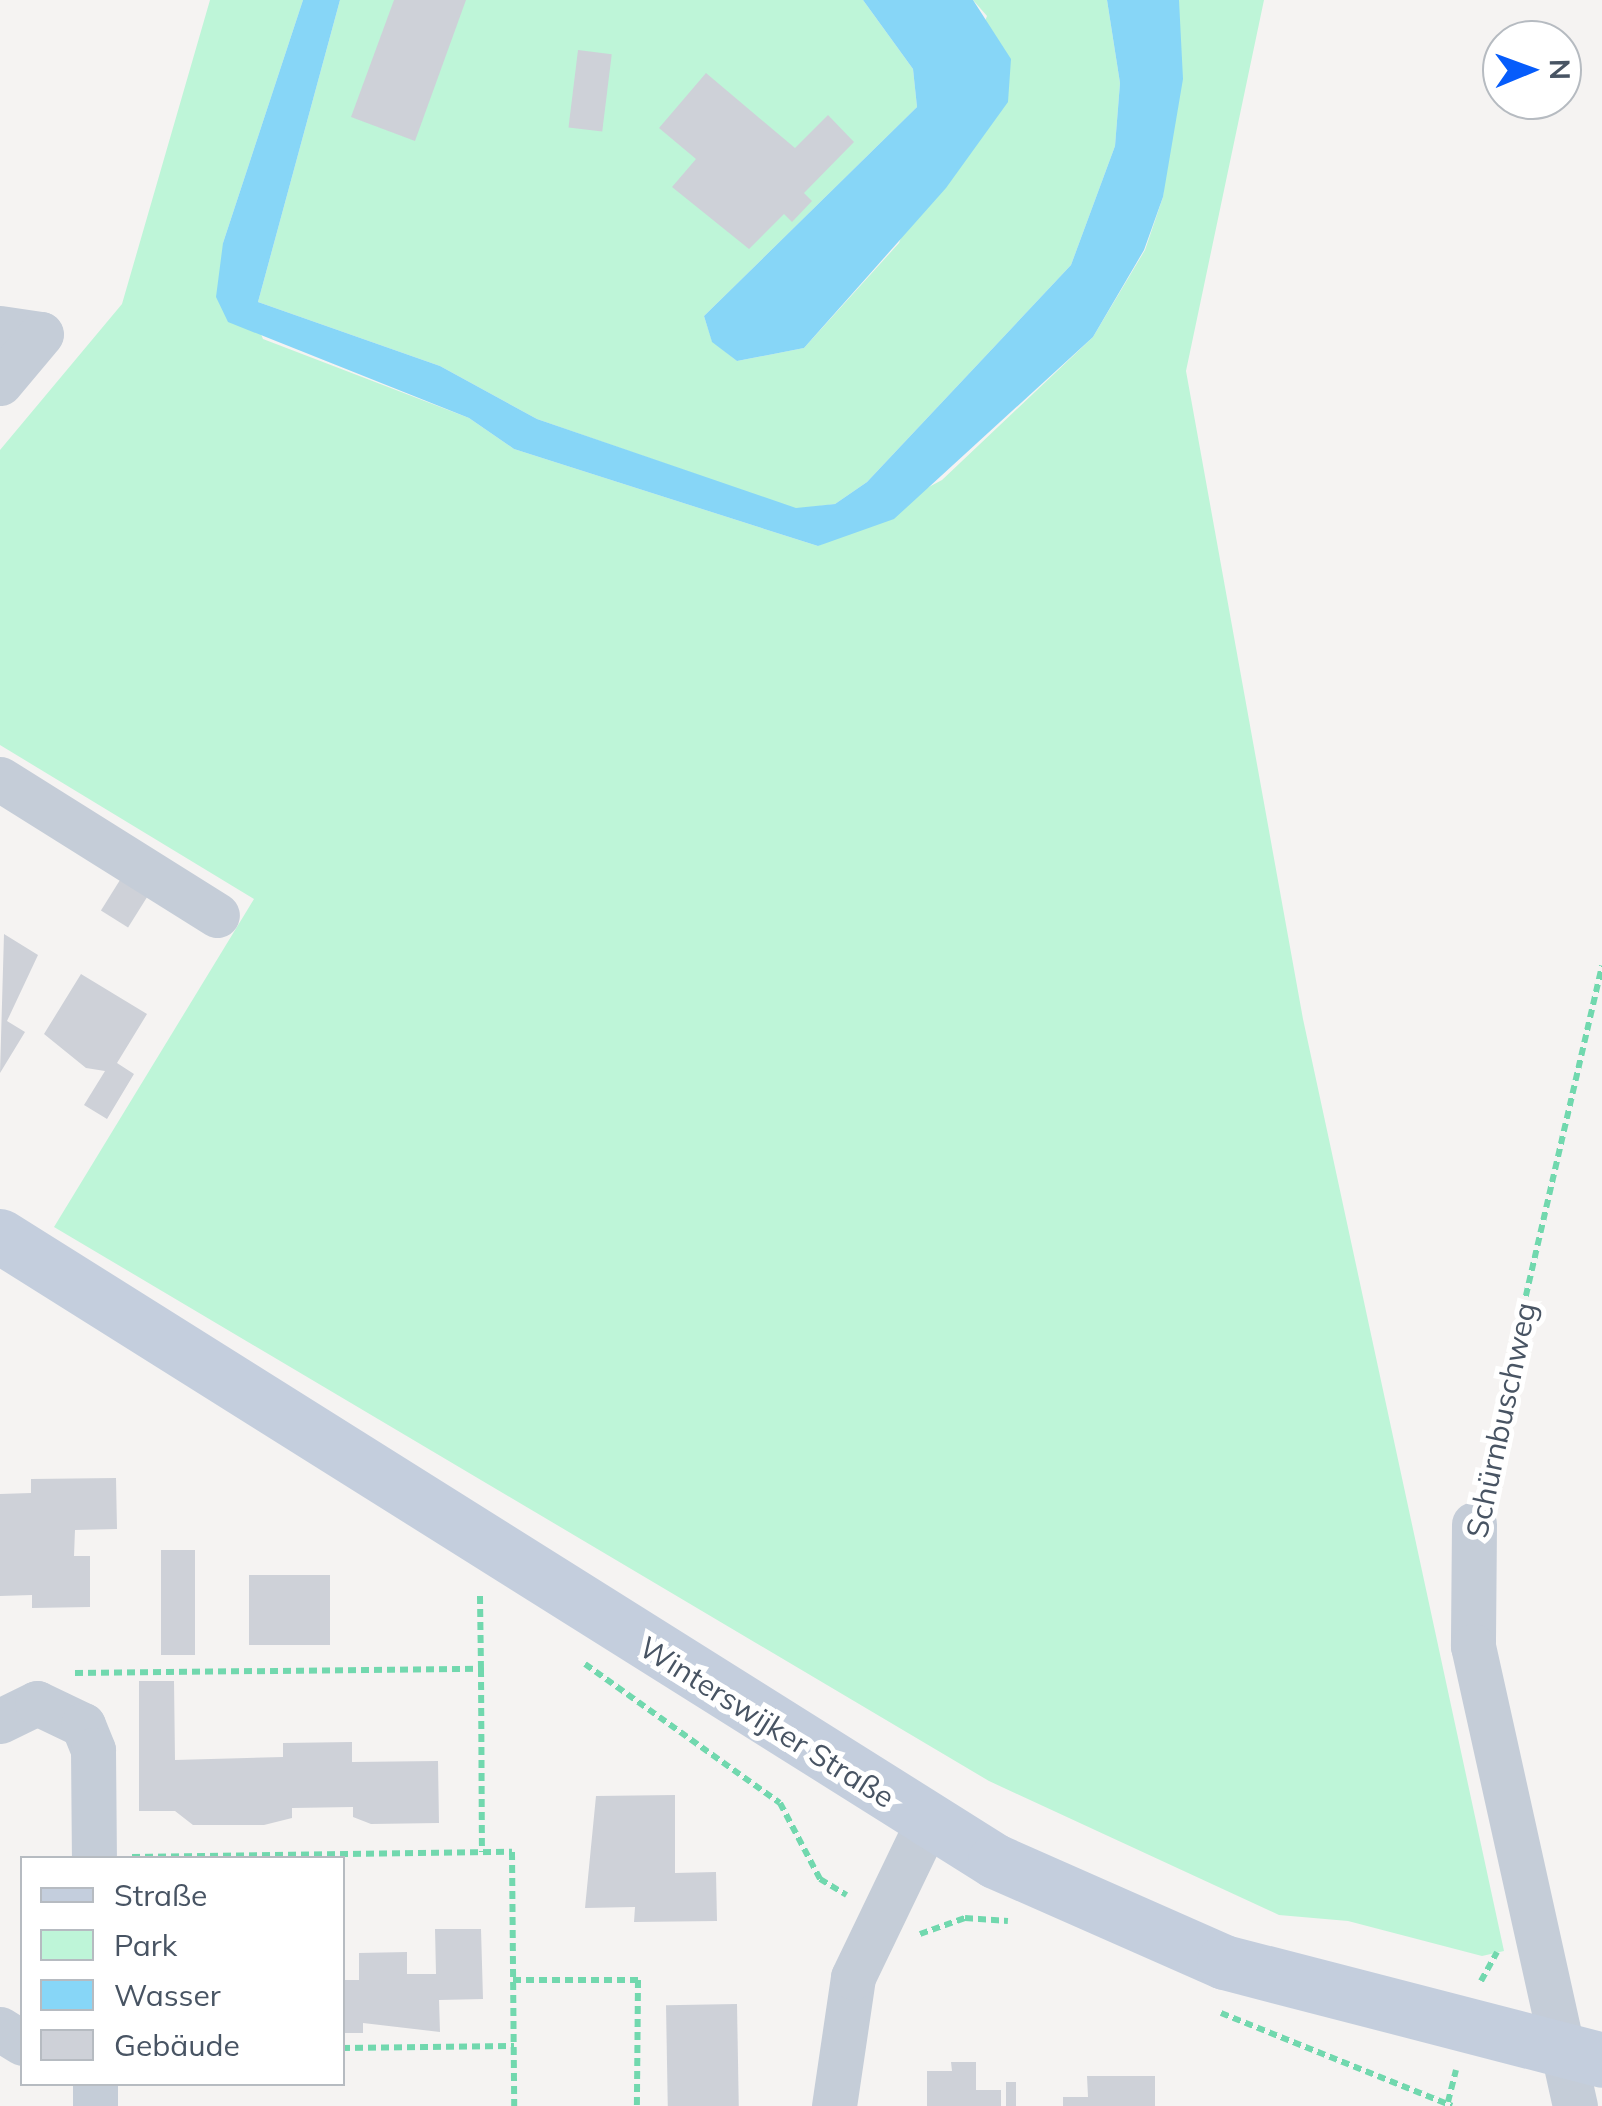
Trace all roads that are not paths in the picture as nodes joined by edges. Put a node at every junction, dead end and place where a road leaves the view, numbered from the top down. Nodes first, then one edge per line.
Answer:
1 (0, 328) edge
2 (0, 382) edge
3 (0, 780) edge
4 (217, 915) dead end
5 (0, 1236) edge
6 (1474, 1524) road end
7 (0, 1721) edge
8 (928, 1821) junction
9 (94, 1856) edge
10 (1583, 2057) edge
11 (834, 2106) edge
12 (1575, 2106) edge

1 - 2 street
3 - 4 street
5 - 8 main road, Winterswijker Straße
6 - 10 street, Schürnbuschweg
7 - 9 street
8 - 10 main road, Winterswijker Straße
8 - 11 street
10 - 12 street, Schürnbuschweg

